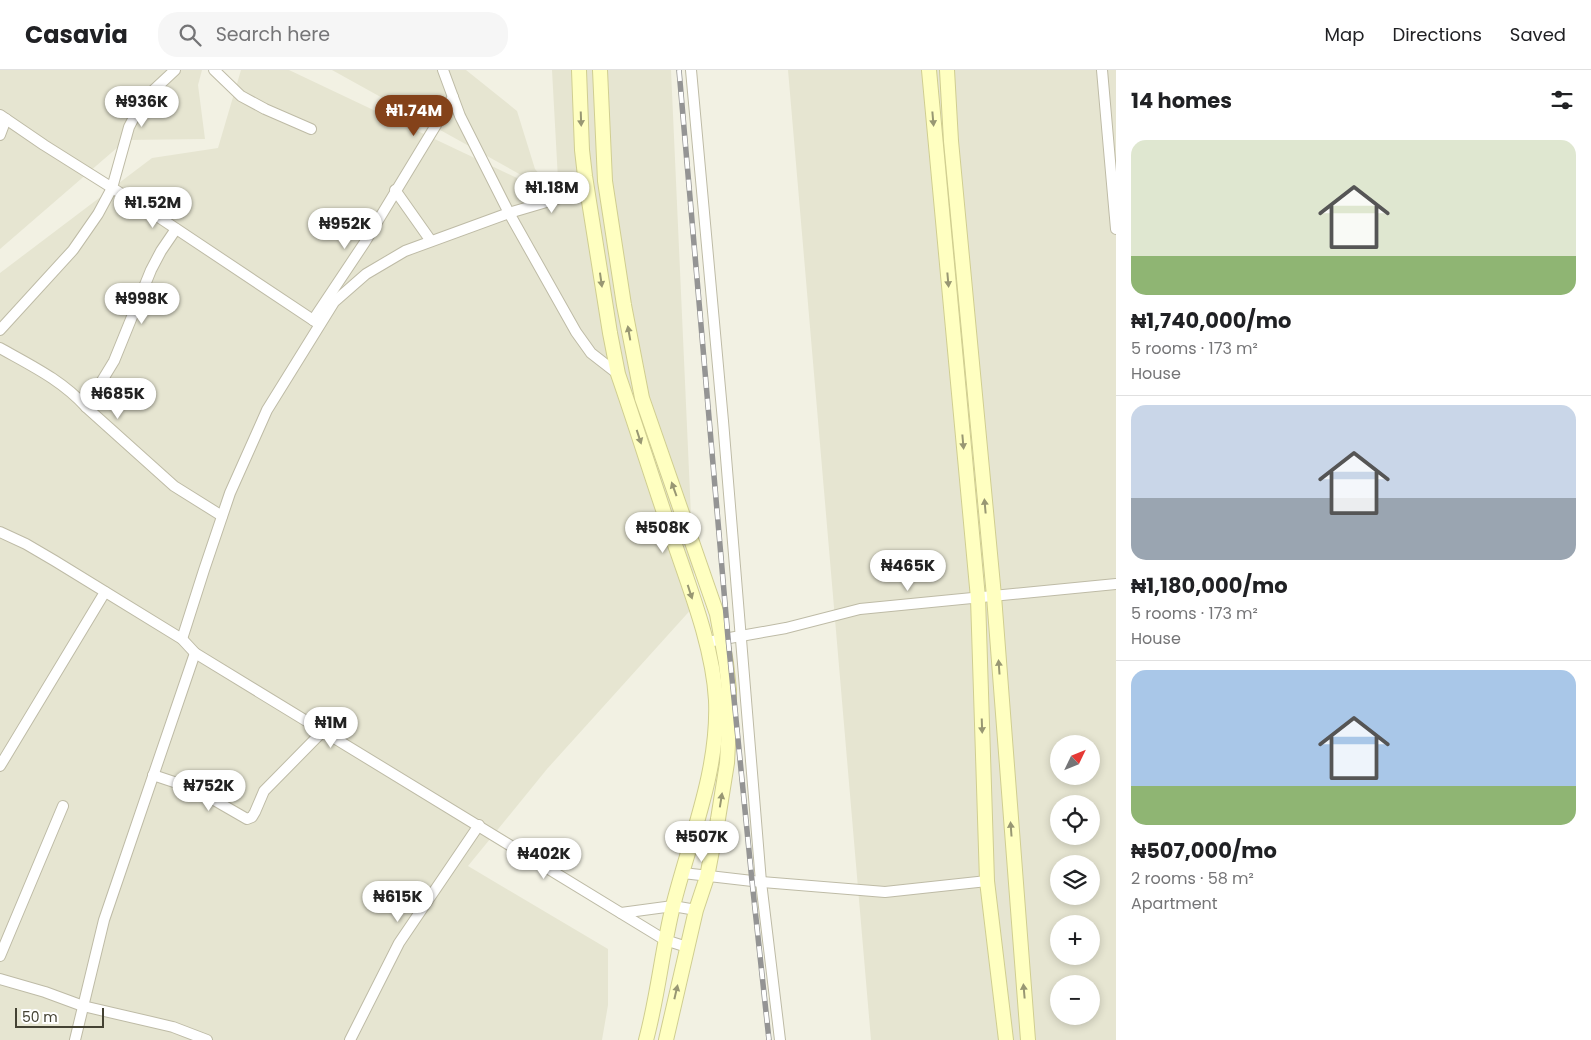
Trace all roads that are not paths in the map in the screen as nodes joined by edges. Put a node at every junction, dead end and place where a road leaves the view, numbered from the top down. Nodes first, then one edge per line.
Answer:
1 (175, 70) edge
2 (214, 70) edge
3 (443, 70) edge
4 (579, 70) edge
5 (600, 70) edge
6 (691, 70) edge
7 (929, 70) edge
8 (946, 70) edge
9 (1102, 70) edge
10 (453, 96) junction
11 (3, 117) edge
12 (312, 129) dead end
13 (0, 135) edge
14 (112, 188) junction
15 (395, 190) junction
16 (588, 190) junction
17 (509, 213) junction
18 (176, 229) junction
19 (1116, 229) edge
20 (431, 241) junction
21 (316, 322) junction
22 (0, 330) edge
23 (0, 348) edge
24 (618, 374) junction
25 (86, 407) junction
26 (222, 516) junction
27 (0, 532) edge
28 (1116, 584) edge
29 (105, 592) junction
30 (994, 596) junction
31 (978, 598) junction
32 (741, 636) junction
33 (182, 639) junction
34 (722, 640) junction
35 (707, 642) junction
36 (195, 652) junction
37 (324, 730) junction
38 (0, 766) edge
39 (152, 775) junction
40 (63, 806) dead end
41 (479, 825) junction
42 (683, 873) junction
43 (706, 877) junction
44 (988, 881) junction
45 (761, 882) junction
46 (673, 906) junction
47 (696, 910) junction
48 (622, 913) junction
49 (665, 940) junction
50 (687, 947) junction
51 (0, 956) edge
52 (1, 983) edge
53 (83, 1006) junction
54 (75, 1040) edge
55 (207, 1040) edge
56 (350, 1040) edge
57 (646, 1040) edge
58 (666, 1040) edge
59 (780, 1040) edge
60 (1006, 1040) edge
61 (1028, 1040) edge

1 - 14 street
2 - 12 street
3 - 10 street
4 -> 16 street
34 -> 5 street
6 - 32 street
7 -> 31 street
30 -> 8 street
9 - 19 street
10 - 15 street
10 - 17 street
11 - 13 street
11 - 14 street
14 - 18 street
14 - 22 street
15 - 20 street
15 - 21 street
16 - 17 street
16 -> 24 street
17 - 20 street
17 - 24 street
18 - 21 street
18 - 25 street
20 - 21 street
21 - 26 street
23 - 25 street
24 -> 35 street
25 - 26 street
26 - 33 street
27 - 29 street
28 - 30 street
29 - 33 street
29 - 38 street
30 - 31 street
61 -> 30 street
31 - 32 street
31 -> 44 street
32 - 34 street
32 - 45 street
33 - 36 street
34 - 35 street
43 -> 34 street
35 - 42 street
36 - 37 street
36 - 39 street
37 - 39 street
37 - 41 street
39 - 53 street
40 - 51 street
41 - 48 street
41 - 56 street
42 - 43 street
42 - 46 street
43 - 45 street
43 - 47 street
44 - 45 street
44 - 60 street
45 - 59 street
46 - 47 street
46 - 48 street
46 - 49 street
47 - 50 street
48 - 49 street
49 - 50 street
49 - 57 street
58 -> 50 street
52 - 53 street
53 - 54 street
53 - 55 street

